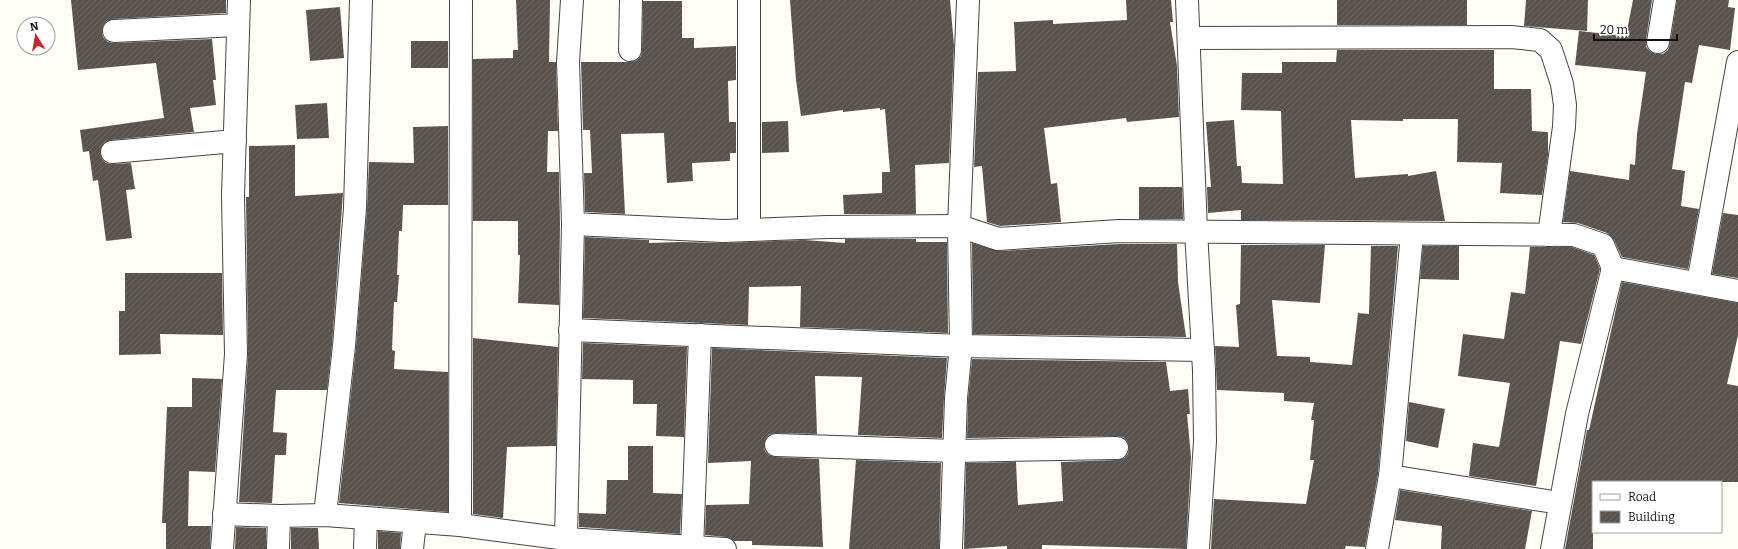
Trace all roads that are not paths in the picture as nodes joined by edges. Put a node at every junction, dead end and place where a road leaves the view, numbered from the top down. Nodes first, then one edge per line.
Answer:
1 (239, 0) edge
2 (361, 0) edge
3 (461, 0) edge
4 (572, 0) edge
5 (631, 0) edge
6 (749, 0) edge
7 (968, 0) edge
8 (1187, 0) edge
9 (1665, 0) edge
10 (238, 25) junction
11 (114, 31) dead end
12 (1189, 38) junction
13 (1658, 42) dead end
14 (630, 50) dead end
15 (1738, 62) edge
16 (235, 141) junction
17 (112, 152) dead end
18 (573, 224) junction
19 (959, 226) junction
20 (749, 229) junction
21 (1196, 231) junction
22 (1412, 234) junction
23 (1549, 235) junction
24 (1613, 268) junction
25 (1698, 283) junction
26 (1738, 291) edge
27 (570, 330) junction
28 (700, 335) junction
29 (961, 346) junction
30 (1203, 350) junction
31 (776, 445) dead end
32 (1116, 448) dead end
33 (955, 451) junction
34 (1390, 476) junction
35 (1560, 503) junction
36 (224, 514) junction
37 (325, 515) junction
38 (279, 516) junction
39 (366, 518) junction
40 (415, 522) junction
41 (460, 525) junction
42 (566, 539) junction
43 (692, 548) edge
44 (222, 549) edge
45 (278, 549) edge
46 (365, 549) edge
47 (412, 549) edge
48 (725, 549) edge
49 (951, 549) edge
50 (1198, 549) edge
51 (1377, 549) edge
52 (1552, 549) edge

1 - 10 street
2 - 37 street
3 - 41 street
4 - 18 street
5 - 14 street
6 - 20 street
7 - 19 street
8 - 12 street
9 - 13 street
10 - 11 street
10 - 16 street
12 - 21 street
12 - 23 street
15 - 25 street
16 - 17 street
16 - 36 street
18 - 20 street
18 - 27 street
19 - 20 street
19 - 21 street
19 - 29 street
21 - 22 street
21 - 30 street
22 - 23 street
22 - 34 street
23 - 24 street
24 - 25 street
24 - 35 street
25 - 26 street
27 - 28 street
27 - 42 street
28 - 29 street
28 - 43 street
29 - 30 street
29 - 33 street
30 - 50 street
31 - 33 street
32 - 33 street
33 - 49 street
34 - 35 street
34 - 51 street
35 - 52 street
36 - 38 street
36 - 44 street
37 - 38 street
37 - 39 street
38 - 45 street
39 - 40 street
39 - 46 street
40 - 41 street
40 - 47 street
41 - 42 street
42 - 43 street
43 - 48 street

